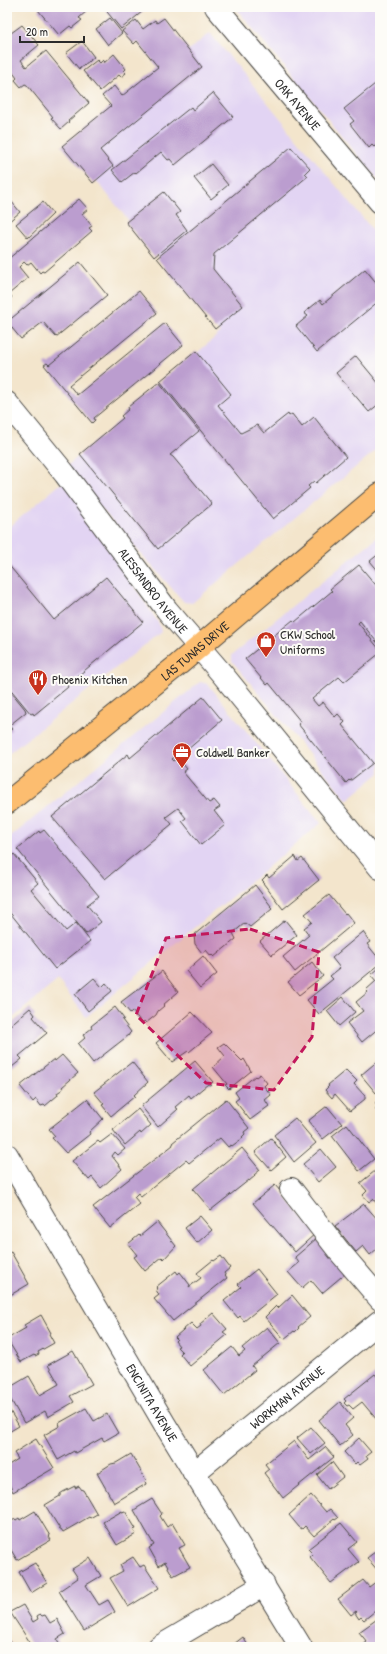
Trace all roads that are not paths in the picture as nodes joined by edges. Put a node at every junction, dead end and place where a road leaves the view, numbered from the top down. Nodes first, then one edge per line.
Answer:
1 (216, 7) edge
2 (380, 202) edge
3 (7, 403) edge
4 (380, 494) edge
5 (199, 646) junction
6 (7, 802) edge
7 (380, 868) edge
8 (7, 1155) edge
9 (291, 1189) dead end
10 (380, 1299) edge
11 (380, 1321) edge
12 (194, 1473) junction
13 (264, 1585) junction
14 (159, 1647) edge
15 (301, 1647) edge

1 - 2 street, OAK AVENUE
3 - 5 street, ALESSANDRO AVENUE
4 - 5 main road, LAS TUNAS DRIVE
5 - 6 main road, LAS TUNAS DRIVE
5 - 7 street, ALESSANDRO AVENUE
8 - 12 street, ENCINITA AVENUE
9 - 10 street
11 - 12 street, WORKMAN AVENUE
12 - 13 street, ENCINITA AVENUE
13 - 14 street
13 - 15 street, ENCINITA AVENUE

